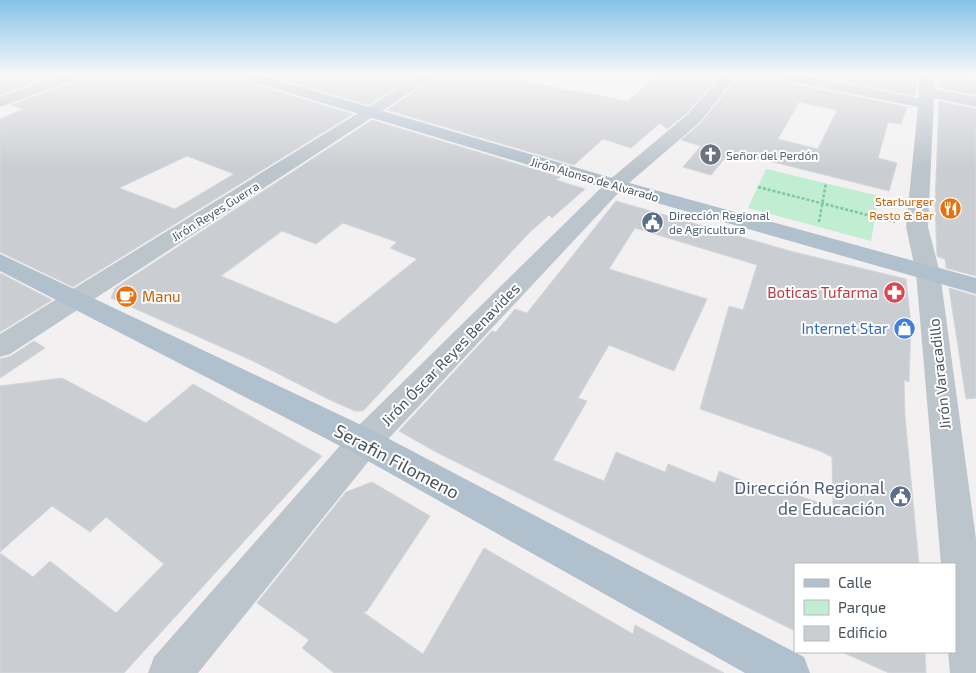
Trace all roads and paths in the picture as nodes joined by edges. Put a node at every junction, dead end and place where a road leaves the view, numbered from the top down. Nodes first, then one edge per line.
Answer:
1 (352, 106) edge
2 (380, 106) edge
3 (704, 106) edge
4 (925, 106) edge
5 (371, 112) junction
6 (826, 183) dead end
7 (615, 185) junction
8 (758, 187) dead end
9 (823, 204) junction
10 (917, 227) junction
11 (815, 241) junction
12 (0, 260) edge
13 (928, 272) junction
14 (976, 286) edge
15 (77, 298) junction
16 (0, 347) edge
17 (364, 442) junction
18 (170, 673) edge
19 (788, 673) edge
20 (972, 673) edge

1 - 5 main road, Jirón Alonso de Alvarado
2 - 5 street, Jirón Reyes Guerra
3 - 7 street, Jirón Óscar Reyes Benavides
4 - 10 street, Jirón Varacadillo
5 - 7 main road, Jirón Alonso de Alvarado
5 - 15 street, Jirón Reyes Guerra
6 - 9 path
7 - 11 main road, Jirón Alonso de Alvarado
7 - 17 street, Jirón Óscar Reyes Benavides
8 - 9 path
9 - 10 path
9 - 11 path
10 - 13 street, Jirón Varacadillo
11 - 13 main road, Jirón Alonso de Alvarado
12 - 15 main road, Serafin Filomeno
13 - 14 main road, Jirón Alonso de Alvarado
13 - 20 street, Jirón Varacadillo
15 - 16 street, Jirón Reyes Guerra
15 - 17 main road, Serafin Filomeno
17 - 18 street, Jirón Óscar Reyes Benavides
17 - 19 main road, Serafin Filomeno

